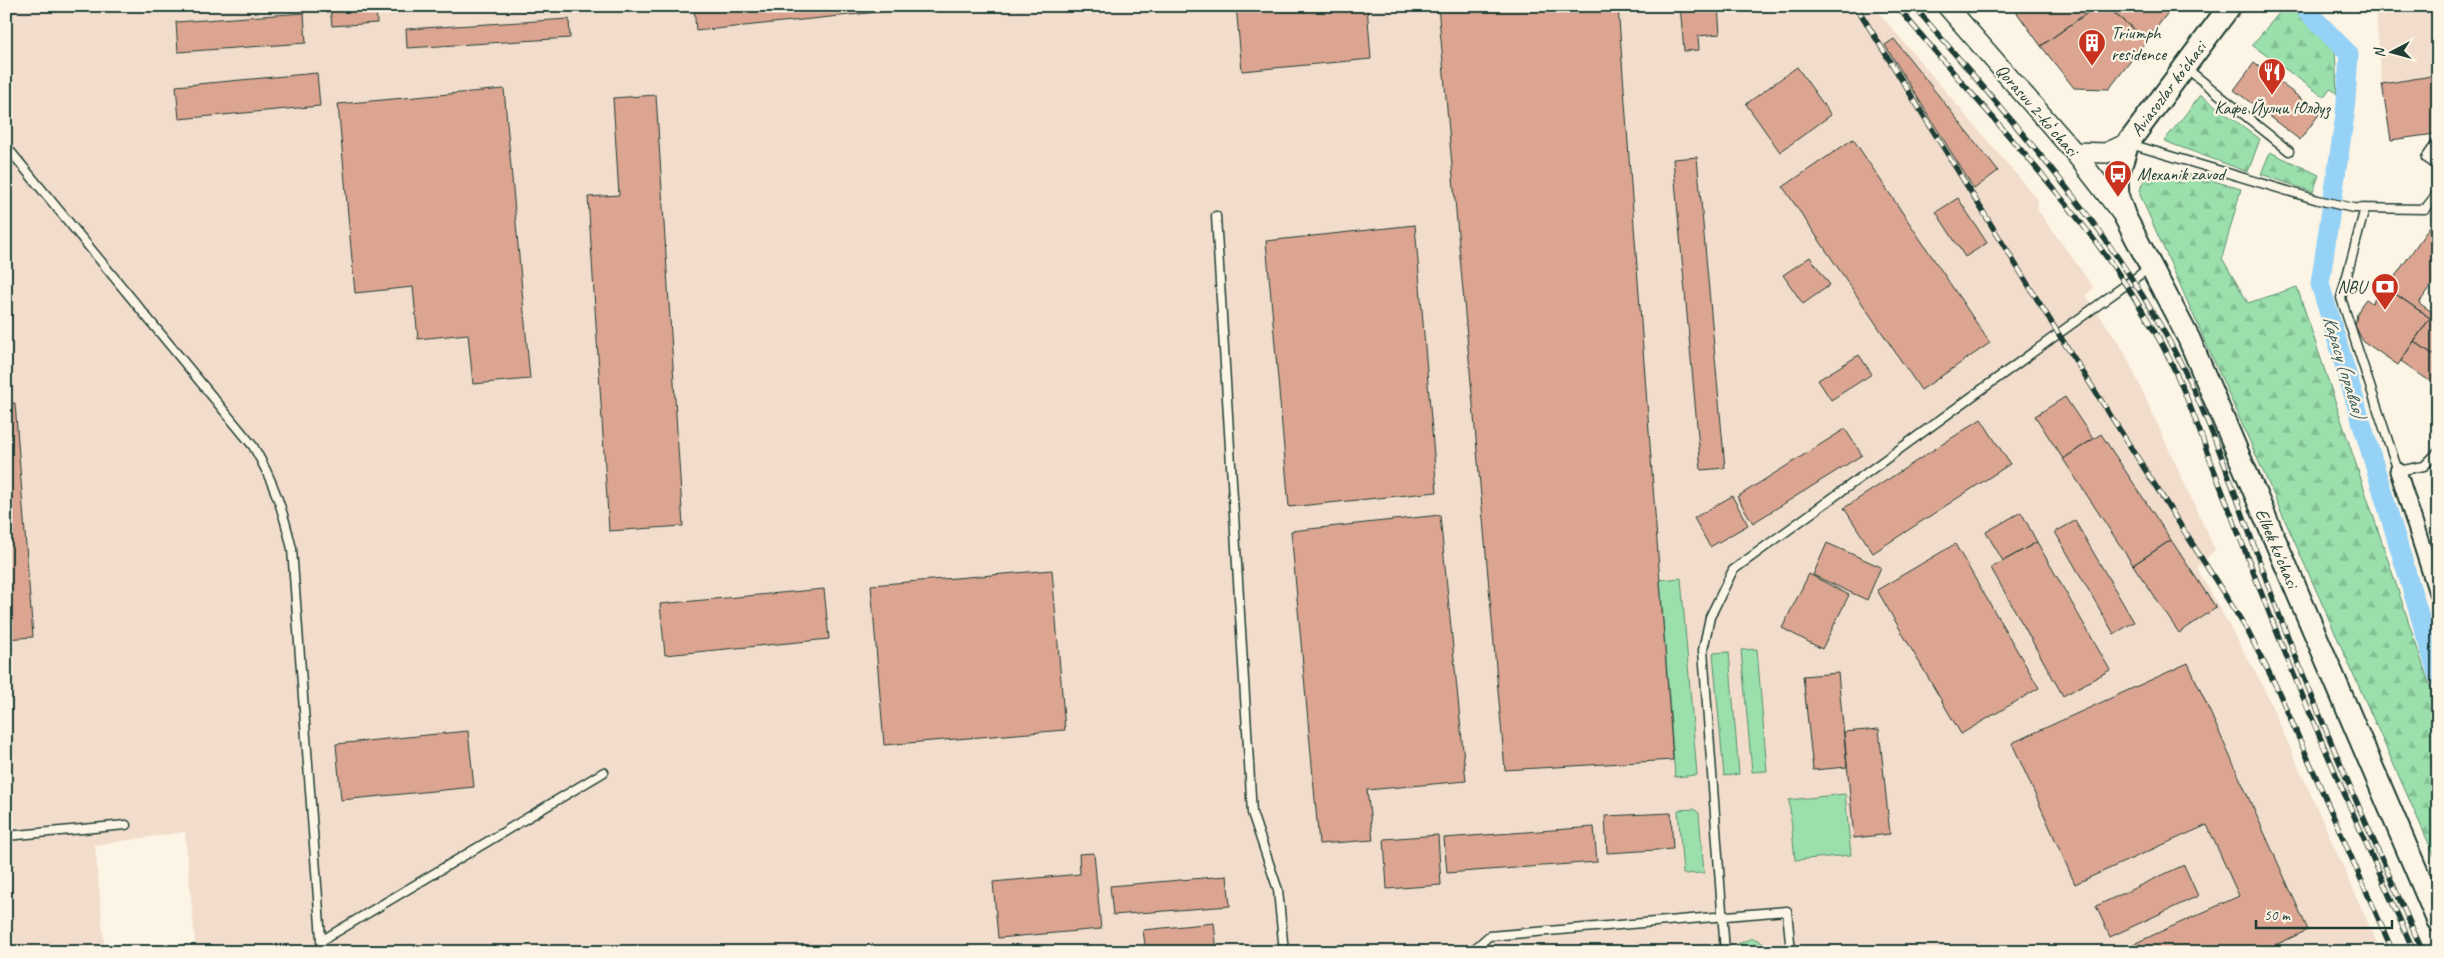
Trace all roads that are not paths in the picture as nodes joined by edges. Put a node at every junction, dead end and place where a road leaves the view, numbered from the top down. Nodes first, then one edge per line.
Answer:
1 (1947, 6) edge
2 (2230, 6) edge
3 (2184, 66) junction
4 (2438, 141) edge
5 (2128, 143) junction
6 (6, 146) edge
7 (2289, 151) dead end
8 (2074, 152) junction
9 (2438, 166) edge
10 (2117, 178) joint
11 (2438, 192) edge
12 (2365, 208) junction
13 (1216, 216) dead end
14 (2125, 217) junction
15 (2152, 266) junction
16 (2438, 452) edge
17 (2398, 472) junction
18 (2438, 596) edge
19 (604, 772) dead end
20 (126, 825) dead end
21 (6, 836) edge
22 (1722, 916) junction
23 (2438, 921) edge
24 (321, 941) junction
25 (322, 952) edge
26 (1284, 952) edge
27 (1471, 952) edge
28 (1725, 952) edge
29 (1791, 952) edge

1 - 8 street, Qorasuv 2-koʻchasi
2 - 3 main road, Aviasozlar ko'chasi
3 - 5 main road, Aviasozlar ko'chasi
3 - 7 lane
4 - 9 lane
5 - 8 street
5 - 10 main road, Aviasozlar ko'chasi
5 - 12 lane
6 - 24 lane
8 - 14 street, Qorasuv 2-koʻchasi
10 - 14 main road, Elbek ko'chasi
11 - 12 lane
12 - 17 lane
13 - 26 lane
14 - 15 main road, Elbek ko'chasi
15 - 22 lane
15 - 23 main road, Elbek ko'chasi
16 - 17 lane
17 - 18 street
19 - 24 lane
20 - 21 lane
22 - 27 lane
22 - 28 lane
22 - 29 lane
24 - 25 lane

